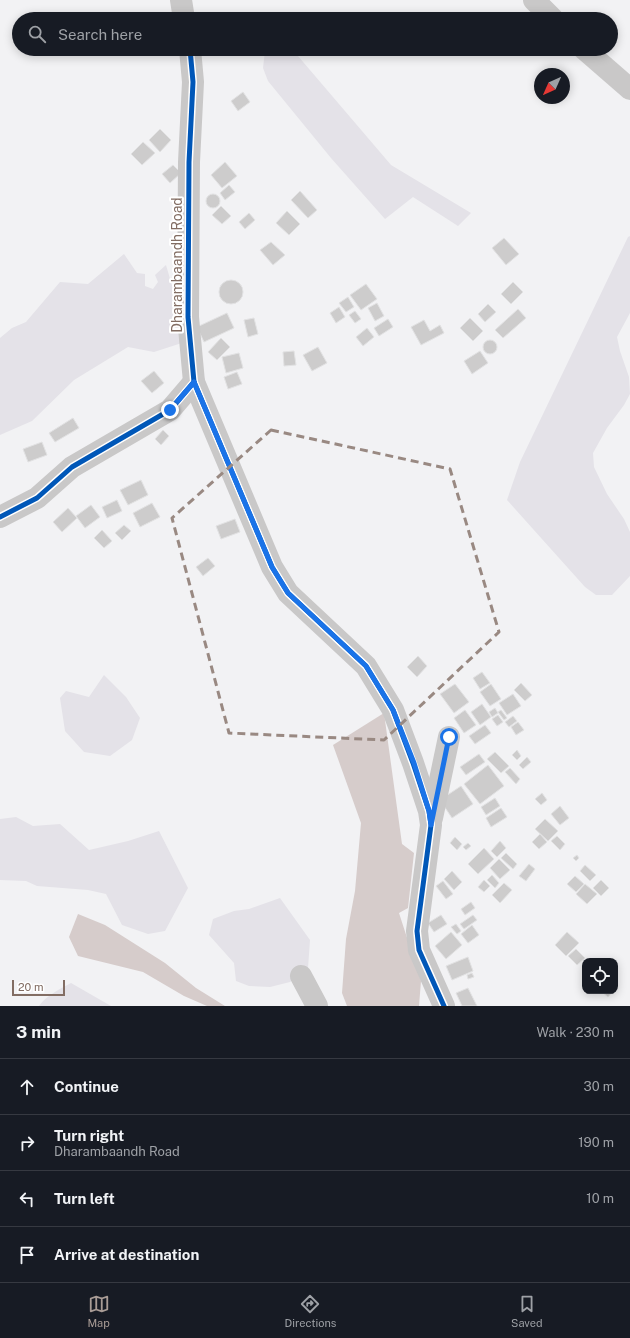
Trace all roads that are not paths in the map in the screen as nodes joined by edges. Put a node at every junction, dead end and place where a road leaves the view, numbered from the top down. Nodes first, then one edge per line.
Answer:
1 (181, 0) edge
2 (534, 0) edge
3 (183, 12) edge
4 (546, 12) edge
5 (191, 56) edge
6 (592, 56) edge
7 (630, 89) edge
8 (194, 382) junction
9 (0, 517) edge
10 (449, 737) dead end
11 (431, 825) junction
12 (301, 976) dead end
13 (317, 1006) edge
14 (444, 1006) edge

1 - 3 street
2 - 4 street
5 - 8 street, Dharambaandh Road
6 - 7 street
8 - 9 street
8 - 11 street, Dharambaandh Road
10 - 11 street
11 - 14 street, Dharambaandh Road
12 - 13 street

